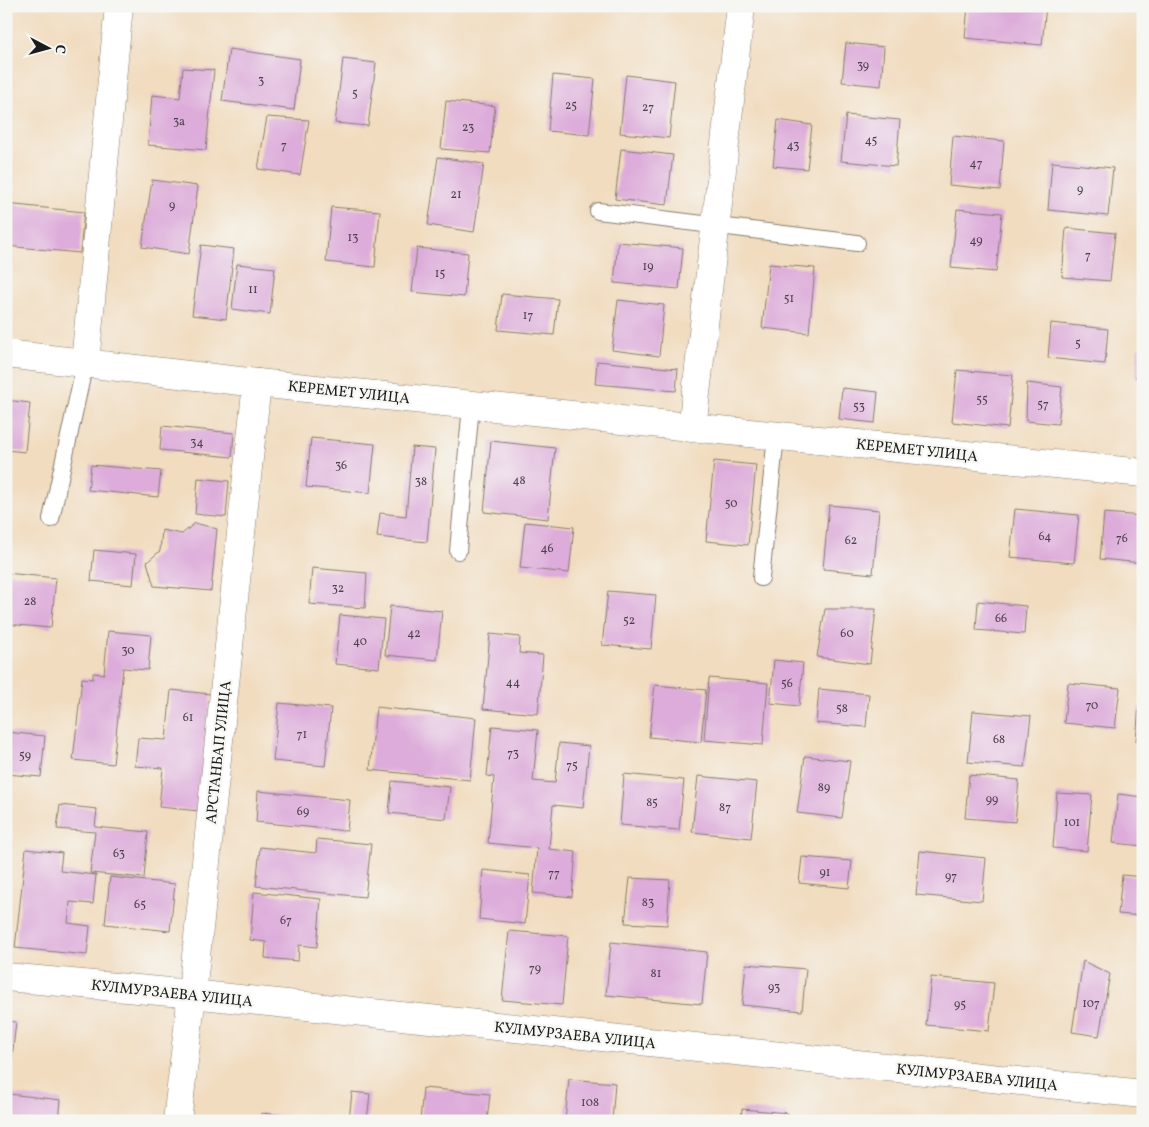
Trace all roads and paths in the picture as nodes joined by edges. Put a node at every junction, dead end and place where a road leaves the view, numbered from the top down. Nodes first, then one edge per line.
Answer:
1 (119, 6) edge
2 (741, 6) edge
3 (598, 211) dead end
4 (716, 225) junction
5 (857, 243) dead end
6 (6, 354) edge
7 (84, 363) junction
8 (257, 383) junction
9 (471, 405) junction
10 (692, 428) junction
11 (776, 436) junction
12 (1143, 473) edge
13 (51, 519) dead end
14 (458, 551) dead end
15 (761, 578) dead end
16 (6, 976) edge
17 (192, 994) junction
18 (1143, 1094) edge
19 (177, 1121) edge

1 - 7 street
2 - 4 street
3 - 4 lane
4 - 5 lane
4 - 10 street
6 - 7 street, КЕРЕМЕТ УЛИЦА
7 - 8 street, КЕРЕМЕТ УЛИЦА
7 - 13 lane
8 - 9 street, КЕРЕМЕТ УЛИЦА
8 - 17 street, АРСТАНБАП УЛИЦА
9 - 10 street, КЕРЕМЕТ УЛИЦА
9 - 14 lane
10 - 11 street, КЕРЕМЕТ УЛИЦА
11 - 12 street, КЕРЕМЕТ УЛИЦА
11 - 15 lane
16 - 17 street, КУЛМУРЗАЕВА УЛИЦА
17 - 18 street, КУЛМУРЗАЕВА УЛИЦА
17 - 19 street, АРСТАНБАП УЛИЦА

